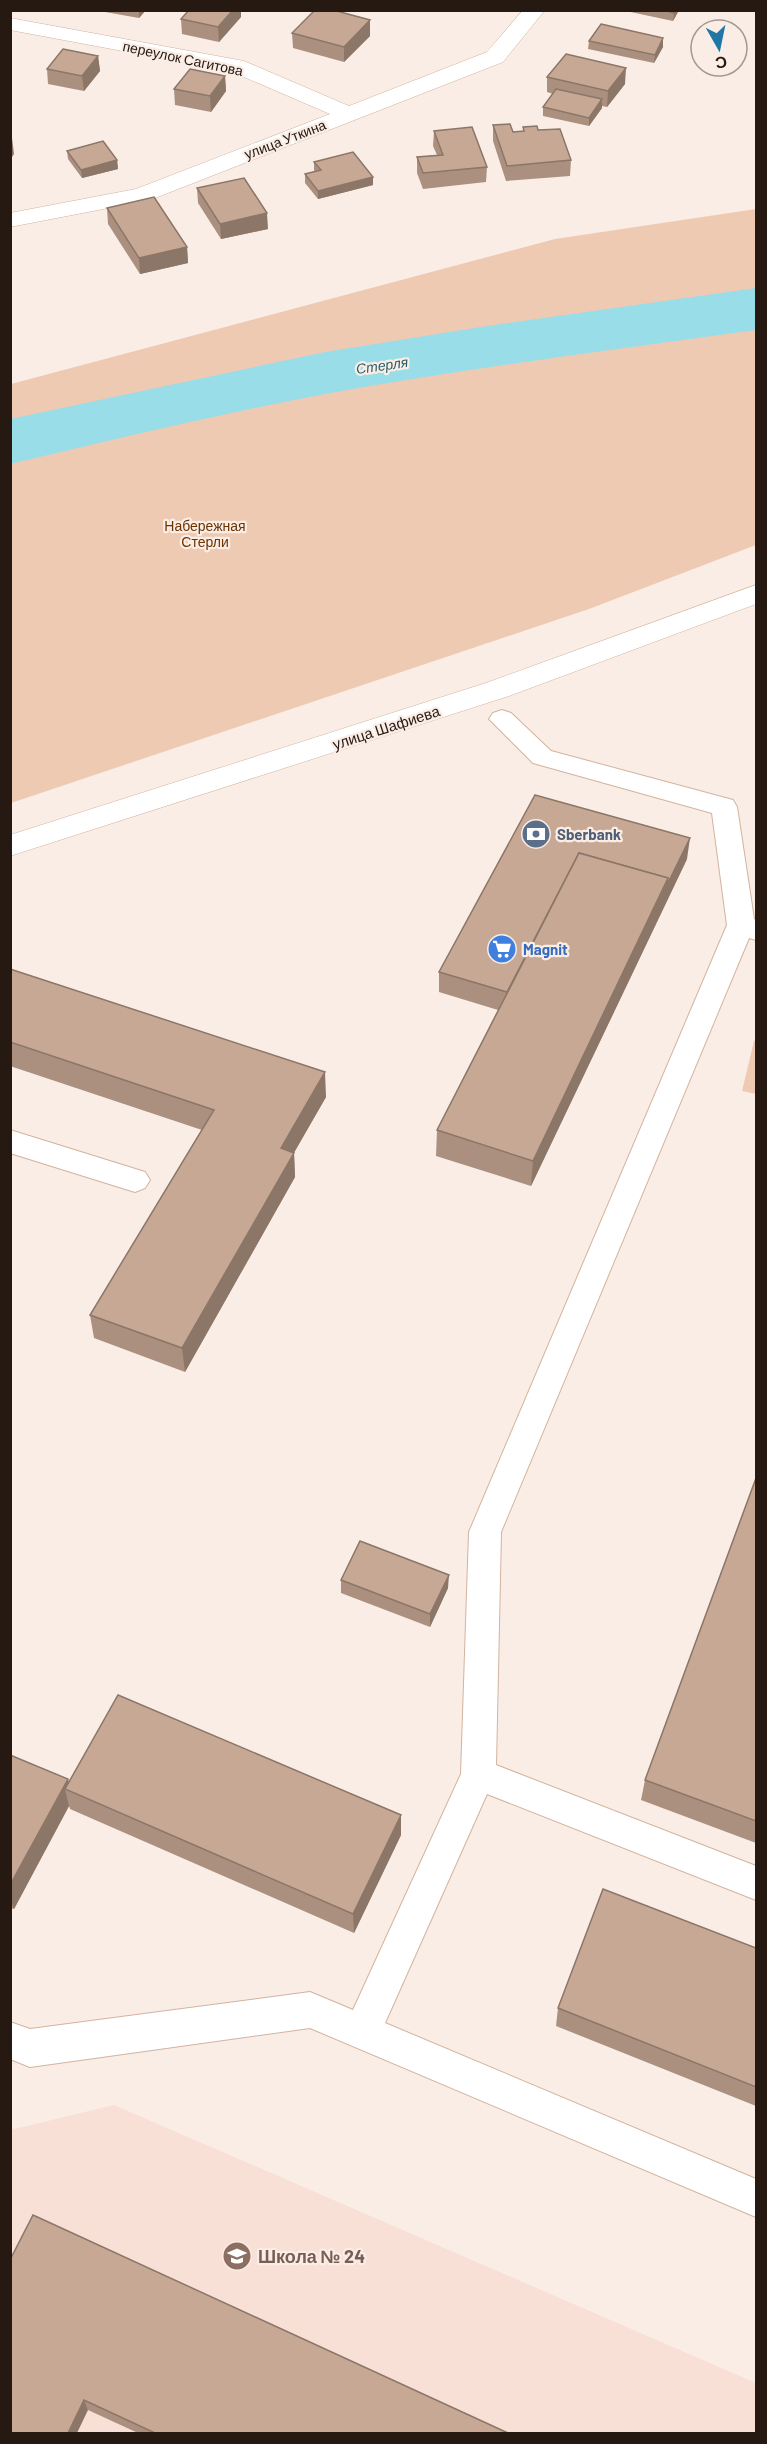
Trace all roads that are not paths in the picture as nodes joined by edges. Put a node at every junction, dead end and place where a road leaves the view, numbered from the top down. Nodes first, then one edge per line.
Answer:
1 (535, 10) edge
2 (10, 24) edge
3 (349, 114) junction
4 (10, 220) edge
5 (756, 594) edge
6 (501, 719) dead end
7 (10, 846) edge
8 (749, 928) edge
9 (10, 1142) edge
10 (135, 1180) dead end
11 (478, 1774) junction
12 (756, 1883) edge
13 (362, 2031) junction
14 (10, 2040) edge
15 (756, 2198) edge

1 - 3 street, улица Уткина
2 - 3 street, переулок Сагитова
3 - 4 street, улица Уткина
5 - 7 street, улица Шафиева
6 - 8 lane
8 - 11 lane
9 - 10 lane
11 - 12 lane
11 - 13 lane
13 - 14 lane
13 - 15 lane

